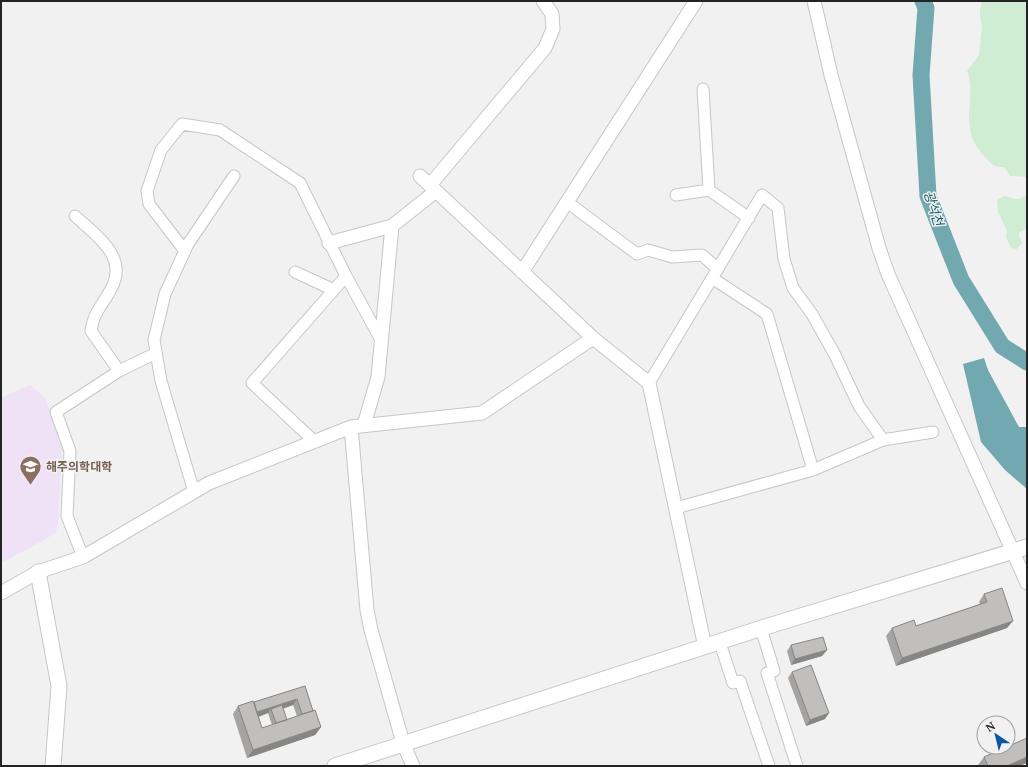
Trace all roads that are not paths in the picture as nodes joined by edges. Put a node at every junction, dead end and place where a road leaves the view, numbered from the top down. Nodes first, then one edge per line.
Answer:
1 (543, 1) edge
2 (696, 1) edge
3 (814, 1) edge
4 (703, 89) dead end
5 (234, 176) dead end
6 (420, 176) dead end
7 (433, 188) junction
8 (708, 190) junction
9 (676, 195) dead end
10 (567, 202) junction
11 (75, 216) dead end
12 (749, 218) junction
13 (392, 226) junction
14 (329, 242) junction
15 (184, 251) junction
16 (295, 272) dead end
17 (522, 272) junction
18 (715, 273) junction
19 (346, 276) junction
20 (334, 290) junction
21 (593, 338) junction
22 (381, 340) junction
23 (156, 353) junction
24 (119, 371) junction
25 (649, 383) junction
26 (358, 426) junction
27 (933, 432) dead end
28 (883, 440) junction
29 (314, 441) junction
30 (813, 470) junction
31 (194, 492) junction
32 (676, 508) junction
33 (1020, 549) edge
34 (83, 557) junction
35 (38, 572) junction
36 (1027, 583) edge
37 (1, 593) edge
38 (761, 628) junction
39 (720, 643) junction
40 (705, 647) junction
41 (403, 743) junction
42 (53, 766) edge
43 (335, 766) edge
44 (413, 766) edge
45 (768, 766) edge
46 (797, 766) edge

1 - 7 street
2 - 10 street
3 - 33 street
4 - 8 street
5 - 15 street
6 - 7 street
7 - 13 street
7 - 17 street
8 - 9 street
8 - 12 street
10 - 17 street
10 - 18 street
11 - 24 street
12 - 18 street
12 - 28 street
13 - 14 street
13 - 22 street
14 - 15 street
14 - 19 street
15 - 23 street
16 - 20 street
17 - 21 street
18 - 25 street
18 - 30 street
19 - 20 street
19 - 22 street
20 - 29 street
21 - 25 street
21 - 26 street
22 - 26 street
23 - 24 street
23 - 31 street
24 - 34 street
25 - 32 street
26 - 29 street
26 - 41 street
27 - 28 street
28 - 30 street
29 - 31 street
30 - 32 street
31 - 34 street
32 - 40 street
33 - 36 street
33 - 38 main road
34 - 35 street
35 - 37 street
35 - 42 main road
38 - 39 main road
38 - 46 street
39 - 40 main road
39 - 45 street
40 - 41 main road
41 - 43 main road
41 - 44 street

